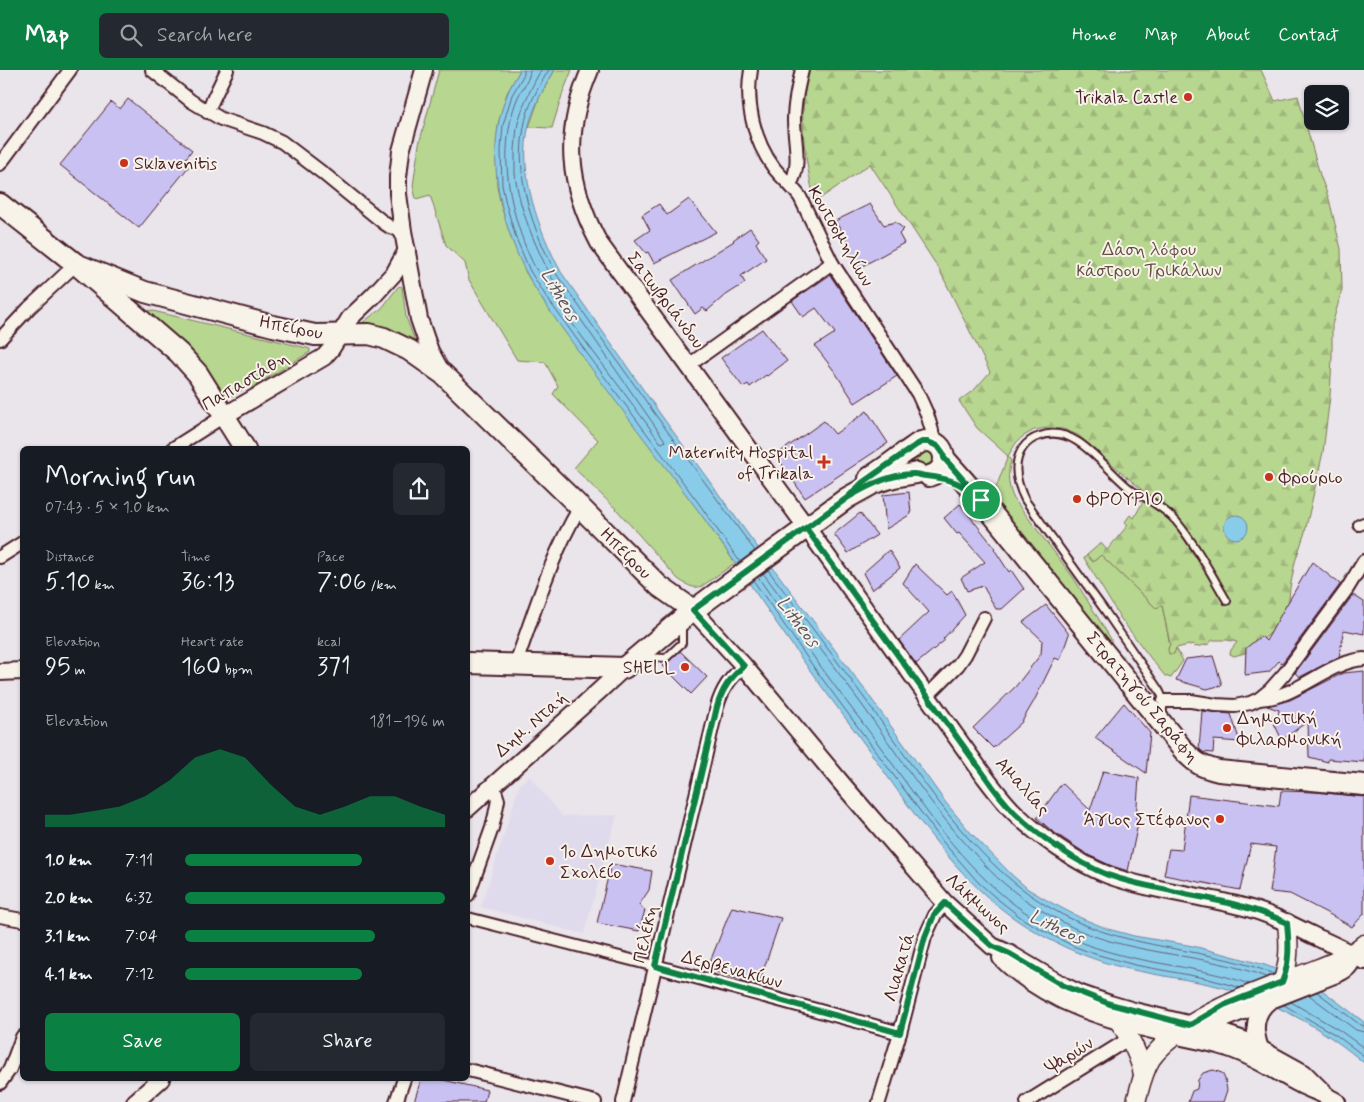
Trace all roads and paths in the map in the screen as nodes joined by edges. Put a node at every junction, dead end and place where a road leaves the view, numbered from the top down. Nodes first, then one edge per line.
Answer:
1 (70, 70) edge
2 (152, 70) edge
3 (227, 70) edge
4 (424, 70) edge
5 (590, 70) edge
6 (751, 70) edge
7 (802, 70) edge
8 (207, 112) junction
9 (0, 164) edge
10 (790, 184) junction
11 (0, 204) edge
12 (403, 231) junction
13 (407, 250) junction
14 (832, 263) junction
15 (76, 264) junction
16 (339, 335) junction
17 (0, 339) edge
18 (689, 365) junction
19 (443, 374) junction
20 (224, 416) junction
21 (177, 446) edge
22 (243, 446) edge
23 (931, 449) junction
24 (923, 475) junction
25 (847, 498) junction
26 (981, 500) junction
27 (580, 507) junction
28 (800, 533) junction
29 (20, 544) edge
30 (0, 557) edge
31 (1364, 561) edge
32 (1227, 601) dead end
33 (688, 614) junction
34 (984, 618) dead end
35 (1364, 659) edge
36 (470, 663) edge
37 (516, 663) junction
38 (630, 663) junction
39 (590, 666) junction
40 (744, 666) junction
41 (0, 672) edge
42 (20, 672) edge
43 (599, 691) junction
44 (928, 696) junction
45 (1259, 699) junction
46 (1161, 710) junction
47 (493, 785) junction
48 (1364, 785) edge
49 (470, 806) edge
50 (470, 889) edge
51 (945, 903) junction
52 (0, 916) edge
53 (470, 919) edge
54 (20, 920) edge
55 (1287, 923) junction
56 (992, 946) junction
57 (1360, 953) edge
58 (655, 966) junction
59 (1332, 969) junction
60 (1282, 982) junction
61 (1269, 1001) junction
62 (1215, 1017) junction
63 (1119, 1021) junction
64 (1190, 1025) junction
65 (900, 1033) junction
66 (1175, 1035) junction
67 (1130, 1038) junction
68 (1258, 1040) junction
69 (20, 1041) edge
70 (0, 1057) edge
71 (13, 1060) junction
72 (470, 1071) edge
73 (1143, 1074) junction
74 (159, 1081) edge
75 (403, 1081) edge
76 (0, 1083) edge
77 (1332, 1099) edge
78 (135, 1102) edge
79 (396, 1102) edge
80 (595, 1102) edge
81 (623, 1102) edge
82 (879, 1102) edge
83 (1027, 1102) edge
84 (1136, 1102) edge

1 - 9 street
2 - 8 street
3 - 8 street
4 - 12 street
5 - 18 street, Σατωβριάνδου
6 - 10 street, Κουτσομηλίων
7 - 10 street
8 - 12 street
10 - 14 street, Κουτσομηλίων
11 - 15 main road
12 - 13 street
13 - 16 street, Παπαστάθη
13 - 19 street
14 - 18 street
14 - 23 street, Κουτσομηλίων
15 - 16 main road, Ηπείρου
15 - 17 street
15 - 20 main road
16 - 19 main road, Ηπείρου
16 - 20 street, Παπαστάθη
18 - 28 street, Σατωβριάνδου
19 - 27 main road, Ηπείρου
20 - 21 street, Παπαστάθη
20 - 22 main road
23 - 24 main road
23 - 24 main road
23 - 25 main road
23 - 26 main road
24 - 25 main road
24 - 26 main road
25 - 28 main road
26 - 46 main road, Στρατηγού Σαράφη
27 - 33 main road, Ηπείρου
27 - 37 street
28 - 33 main road
28 - 44 street, Αμαλίας
29 - 30 street
31 - 45 street
32 - 46 lane
33 - 38 main road
33 - 40 street, Λάκμωνος
34 - 44 street
35 - 45 street
36 - 37 main road
37 - 39 main road
38 - 39 main road
38 - 43 street, Δημ. Νταή
39 - 43 street
40 - 51 street, Λάκμωνος
40 - 58 street, Πελέκη
41 - 42 street
43 - 47 street, Δημ. Νταή
44 - 55 street, Αμαλίας
45 - 46 street
46 - 48 main road, Στρατηγού Σαράφη
47 - 49 street, Δημ. Νταή
47 - 50 street
51 - 56 street, Λάκμωνος
51 - 65 street, Λιακατά
52 - 54 street
53 - 58 street, Δερβενακίων
55 - 57 street, Αμαλίας
55 - 60 main road
56 - 63 street
56 - 64 street, Λάκμωνος
57 - 59 main road
58 - 65 street, Δερβενακίων
58 - 81 street, Πελέκη
59 - 60 main road
59 - 61 street
60 - 62 main road
61 - 62 street
61 - 68 street
62 - 64 main road
63 - 66 street
63 - 67 main road
64 - 66 main road
64 - 68 street, Λάκμωνος
65 - 82 street, Λιακατά
66 - 73 main road
66 - 77 street
67 - 73 main road
67 - 83 street, Ψαρών
68 - 77 street, Λάκμωνος
69 - 71 street
70 - 71 street
71 - 76 street
72 - 80 street
73 - 84 main road
74 - 78 street
75 - 79 street

